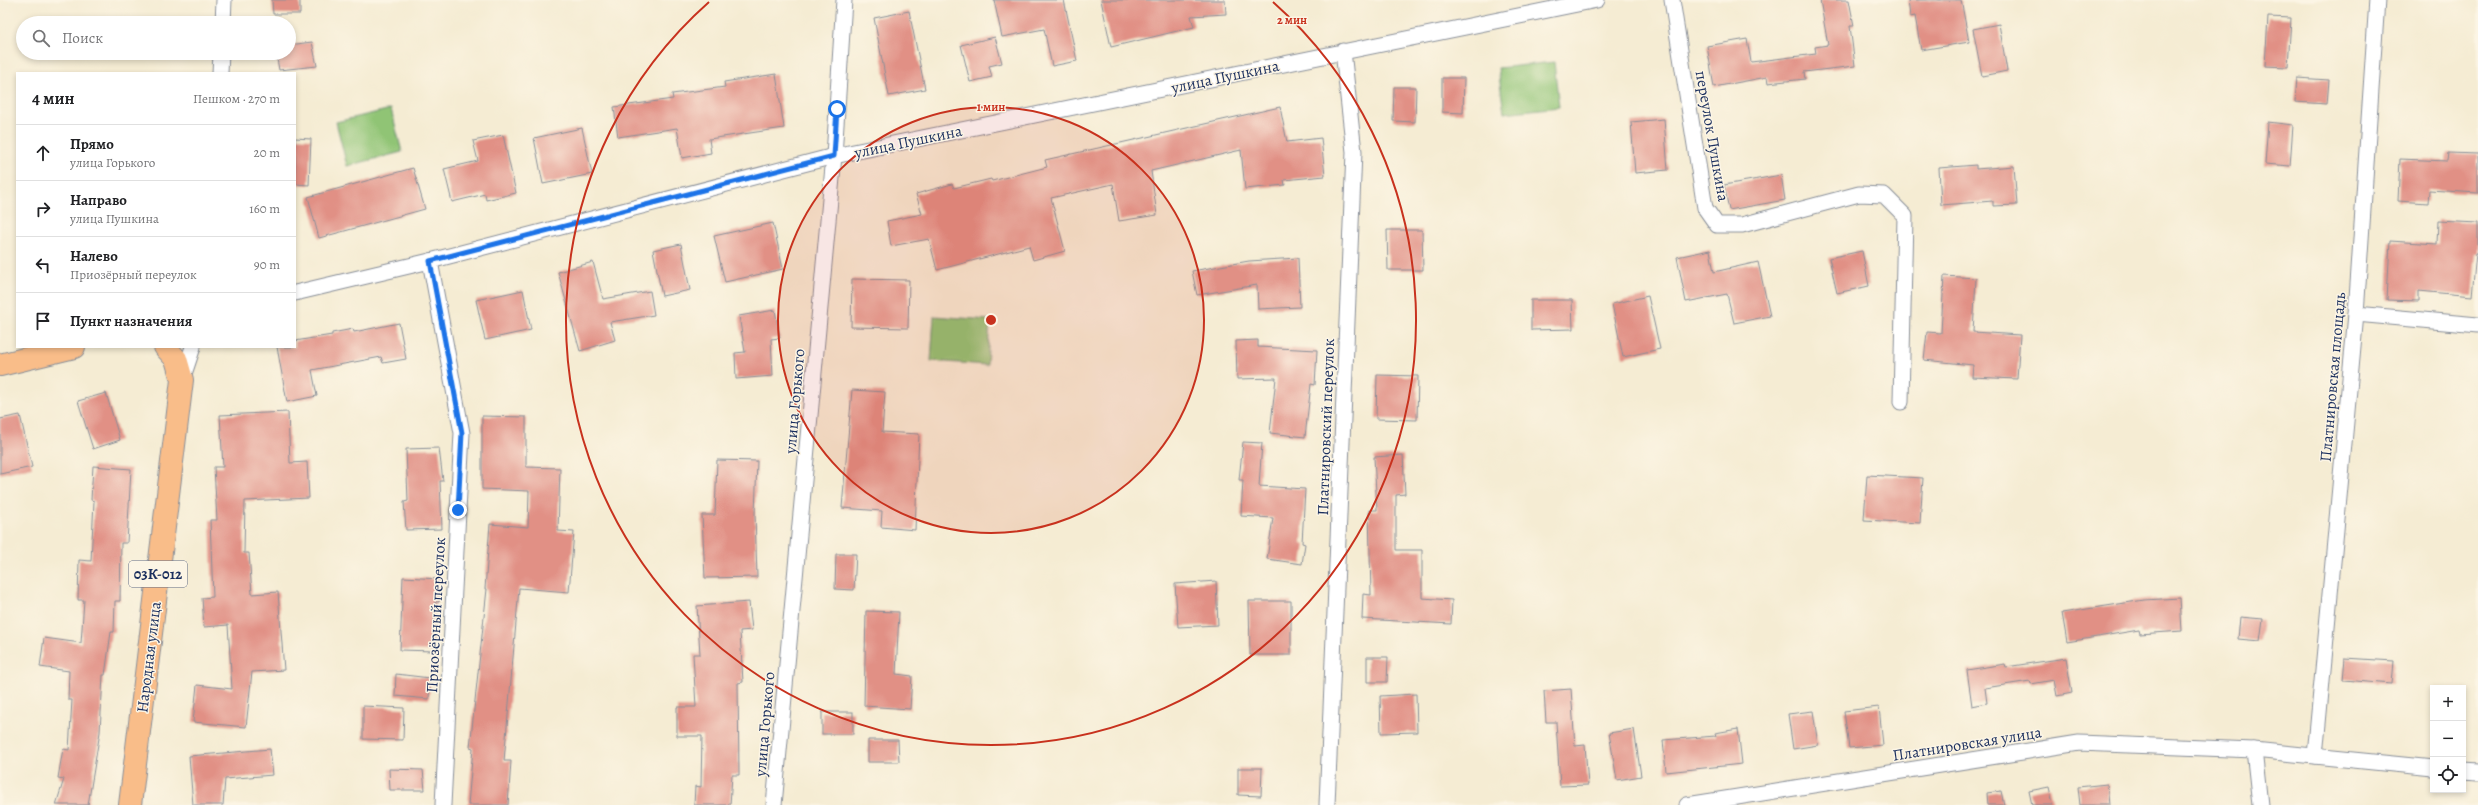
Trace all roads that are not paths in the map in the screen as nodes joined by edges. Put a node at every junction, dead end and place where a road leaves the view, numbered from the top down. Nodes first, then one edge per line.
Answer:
1 (224, 0) edge
2 (844, 0) edge
3 (1597, 0) edge
4 (1672, 0) edge
5 (2377, 0) edge
6 (223, 16) edge
7 (1343, 51) junction
8 (221, 60) edge
9 (220, 72) edge
10 (834, 156) junction
11 (430, 261) junction
12 (296, 293) edge
13 (2356, 314) junction
14 (2478, 325) edge
15 (70, 348) edge
16 (166, 348) edge
17 (193, 348) edge
18 (0, 365) edge
19 (182, 380) junction
20 (1901, 402) dead end
21 (2254, 750) junction
22 (2315, 756) junction
23 (2430, 768) edge
24 (2466, 771) edge
25 (2478, 772) edge
26 (130, 805) edge
27 (444, 805) edge
28 (774, 805) edge
29 (1327, 805) edge
30 (1687, 805) edge
31 (2260, 805) edge

1 - 6 street
2 - 10 street, улица Горького
3 - 7 street, улица Пушкина
4 - 20 street, переулок Пушкина
5 - 13 street, Платнировская площадь
7 - 10 street, улица Пушкина
7 - 29 street, Платнировский переулок
8 - 9 street
10 - 11 street, улица Пушкина
10 - 28 street, улица Горького
11 - 12 street, улица Пушкина
11 - 27 street, Приозёрный переулок
13 - 14 street
13 - 22 street, Платнировская площадь
15 - 18 main road
16 - 19 main road, Народная улица / 03К-012
17 - 19 street
19 - 26 main road, Народная улица / 03К-012
21 - 22 street, Платнировская улица
21 - 30 street, Платнировская улица
21 - 31 street
22 - 23 street, Платнировская улица
24 - 25 street

